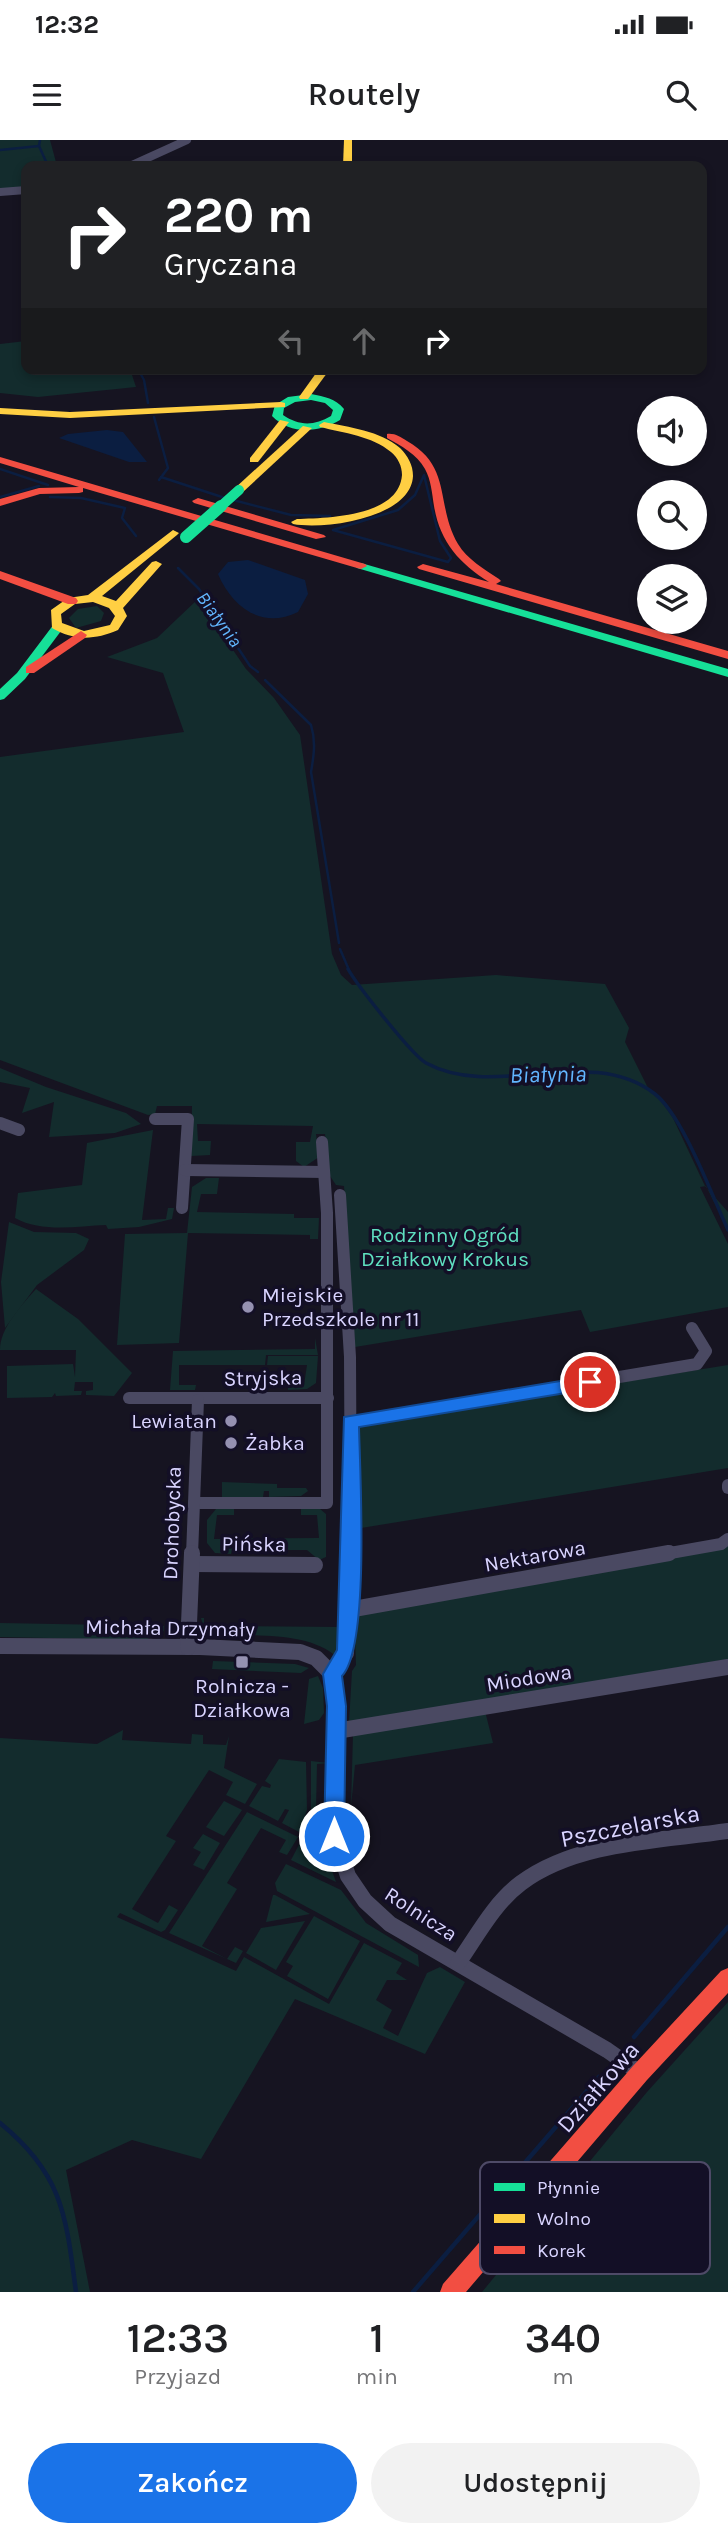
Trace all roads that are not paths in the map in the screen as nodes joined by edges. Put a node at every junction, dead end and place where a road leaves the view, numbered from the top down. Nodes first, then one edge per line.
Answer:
1 (187, 140) edge
2 (348, 140) edge
3 (141, 161) edge
4 (348, 161) edge
5 (21, 190) edge
6 (0, 192) edge
7 (320, 375) edge
8 (330, 375) edge
9 (304, 397) junction
10 (327, 400) junction
11 (0, 411) edge
12 (281, 414) junction
13 (339, 414) junction
14 (324, 425) junction
15 (307, 428) junction
16 (0, 444) edge
17 (0, 460) edge
18 (232, 488) junction
19 (114, 493) junction
20 (0, 503) edge
21 (244, 515) junction
22 (179, 535) junction
23 (0, 575) edge
24 (0, 586) edge
25 (516, 594) junction
26 (92, 598) junction
27 (72, 601) junction
28 (117, 607) junction
29 (56, 620) junction
30 (81, 635) junction
31 (728, 655) edge
32 (728, 673) edge
33 (21, 676) junction
34 (0, 696) edge
35 (155, 1119) dead end
36 (0, 1123) edge
37 (19, 1130) dead end
38 (322, 1142) dead end
39 (185, 1170) junction
40 (324, 1172) junction
41 (340, 1195) dead end
42 (181, 1208) dead end
43 (692, 1328) dead end
44 (350, 1396) junction
45 (129, 1398) dead end
46 (198, 1400) junction
47 (328, 1401) junction
48 (351, 1422) junction
49 (194, 1503) junction
50 (728, 1539) edge
51 (192, 1564) junction
52 (315, 1565) dead end
53 (348, 1610) junction
54 (0, 1646) edge
55 (188, 1647) junction
56 (728, 1667) edge
57 (332, 1674) junction
58 (336, 1731) junction
59 (728, 1831) edge
60 (458, 1963) junction
61 (728, 1978) edge
62 (640, 2073) junction
63 (563, 2162) edge
64 (480, 2258) edge
65 (451, 2292) edge

1 - 3 street
2 - 4 main road
5 - 6 street
7 - 9 main road
8 - 10 main road
9 - 10 main road
9 - 12 main road
10 - 13 main road
11 - 12 main road
12 - 15 main road
12 - 18 main road
13 - 14 main road
13 - 25 main road
14 - 15 main road
14 - 21 main road
15 - 18 main road
16 - 21 main road
17 - 19 main road
18 - 22 main road
19 - 20 main road
19 - 32 main road
21 - 25 main road
22 - 26 main road
22 - 28 main road
23 - 27 main road
24 - 29 main road
25 - 31 main road
26 - 27 main road
26 - 28 main road
27 - 29 main road
28 - 30 main road
29 - 30 main road
29 - 33 main road
30 - 33 main road
33 - 34 main road
35 - 39 street
36 - 37 street
38 - 40 street
39 - 40 street
39 - 42 street
40 - 47 street
41 - 44 street
43 - 48 street
44 - 47 street
44 - 48 street
45 - 46 street, Stryjska
46 - 47 street, Stryjska
46 - 49 street, Drohobycka
47 - 49 street
48 - 53 street
49 - 51 street, Drohobycka
50 - 53 street, Nektarowa
51 - 52 street, Pińska
51 - 55 street, Drohobycka
53 - 57 street
54 - 55 street, Michała Drzymały
55 - 57 street, Michała Drzymały
56 - 58 street, Miodowa
57 - 58 street, Rolnicza
58 - 60 street, Rolnicza
59 - 60 street, Pszczelarska
60 - 62 street, Rolnicza
61 - 62 main road, Działkowa
62 - 63 main road, Działkowa
64 - 65 main road, Działkowa

